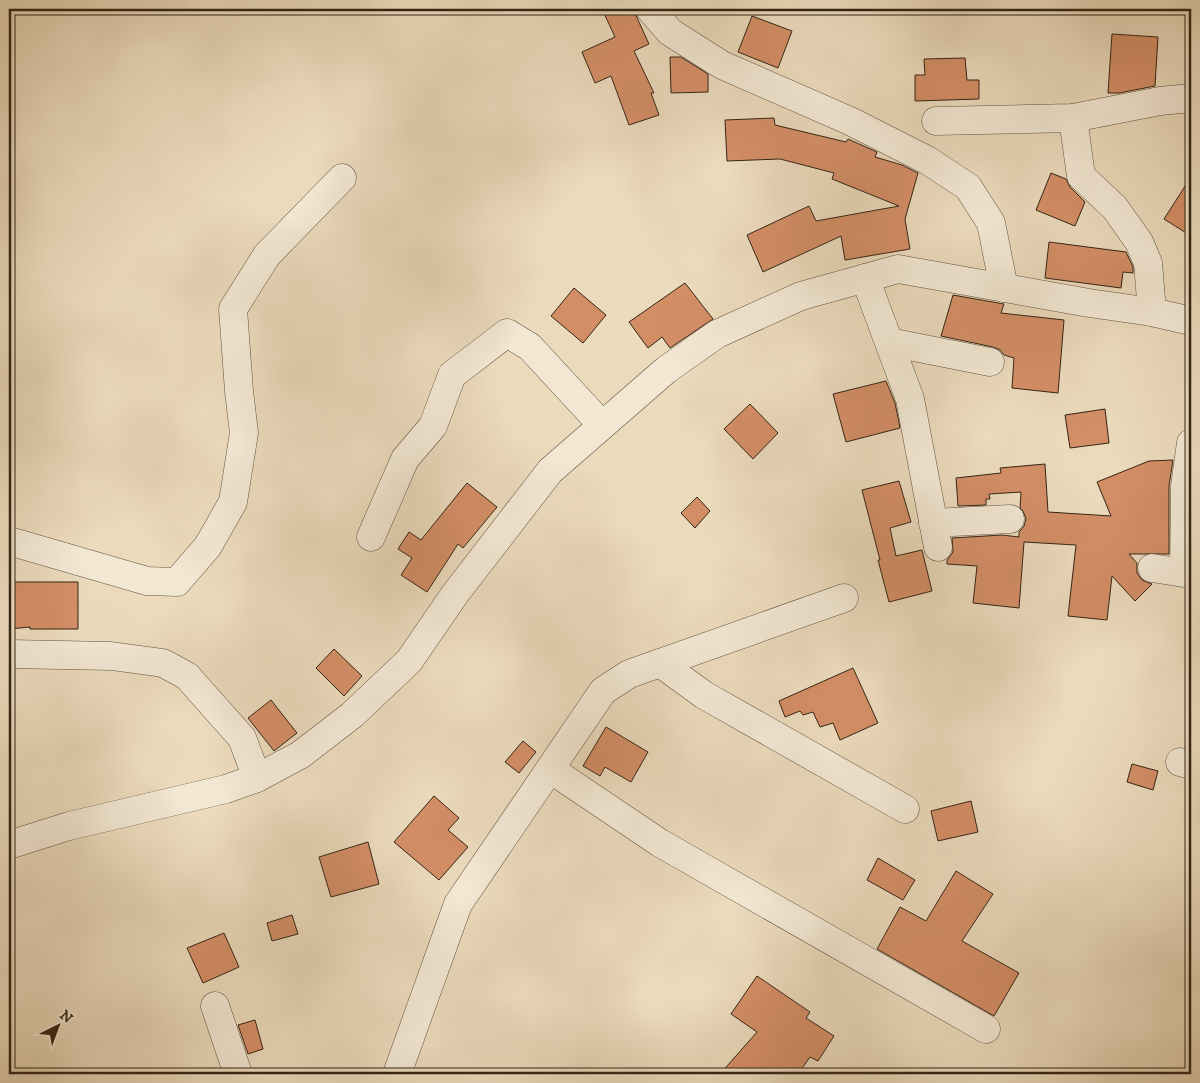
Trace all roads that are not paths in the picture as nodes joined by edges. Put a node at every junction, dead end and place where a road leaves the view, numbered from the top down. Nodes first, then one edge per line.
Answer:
1 (650, 9) edge
2 (1191, 98) edge
3 (1072, 118) junction
4 (936, 121) dead end
5 (342, 178) dead end
6 (865, 278) junction
7 (1004, 288) junction
8 (1152, 312) junction
9 (1191, 321) edge
10 (889, 342) junction
11 (990, 362) dead end
12 (602, 425) junction
13 (1191, 442) edge
14 (1188, 510) edge
15 (1010, 519) dead end
16 (370, 537) dead end
17 (9, 542) edge
18 (1152, 568) dead end
19 (844, 598) dead end
20 (9, 654) edge
21 (660, 663) junction
22 (550, 769) junction
23 (257, 778) junction
24 (905, 810) dead end
25 (9, 845) edge
26 (215, 1006) dead end
27 (986, 1029) dead end
28 (238, 1074) edge
29 (397, 1074) edge

1 - 7 street
2 - 3 street
3 - 4 street
3 - 8 street
5 - 17 street
6 - 7 street
6 - 10 street
6 - 12 street
7 - 8 street
8 - 9 street
10 - 11 street
10 - 15 street
12 - 16 street
12 - 23 street
13 - 14 street
14 - 18 street
19 - 21 street
20 - 23 street
21 - 22 street
21 - 24 street
22 - 27 street
22 - 29 street
23 - 25 street
26 - 28 street

